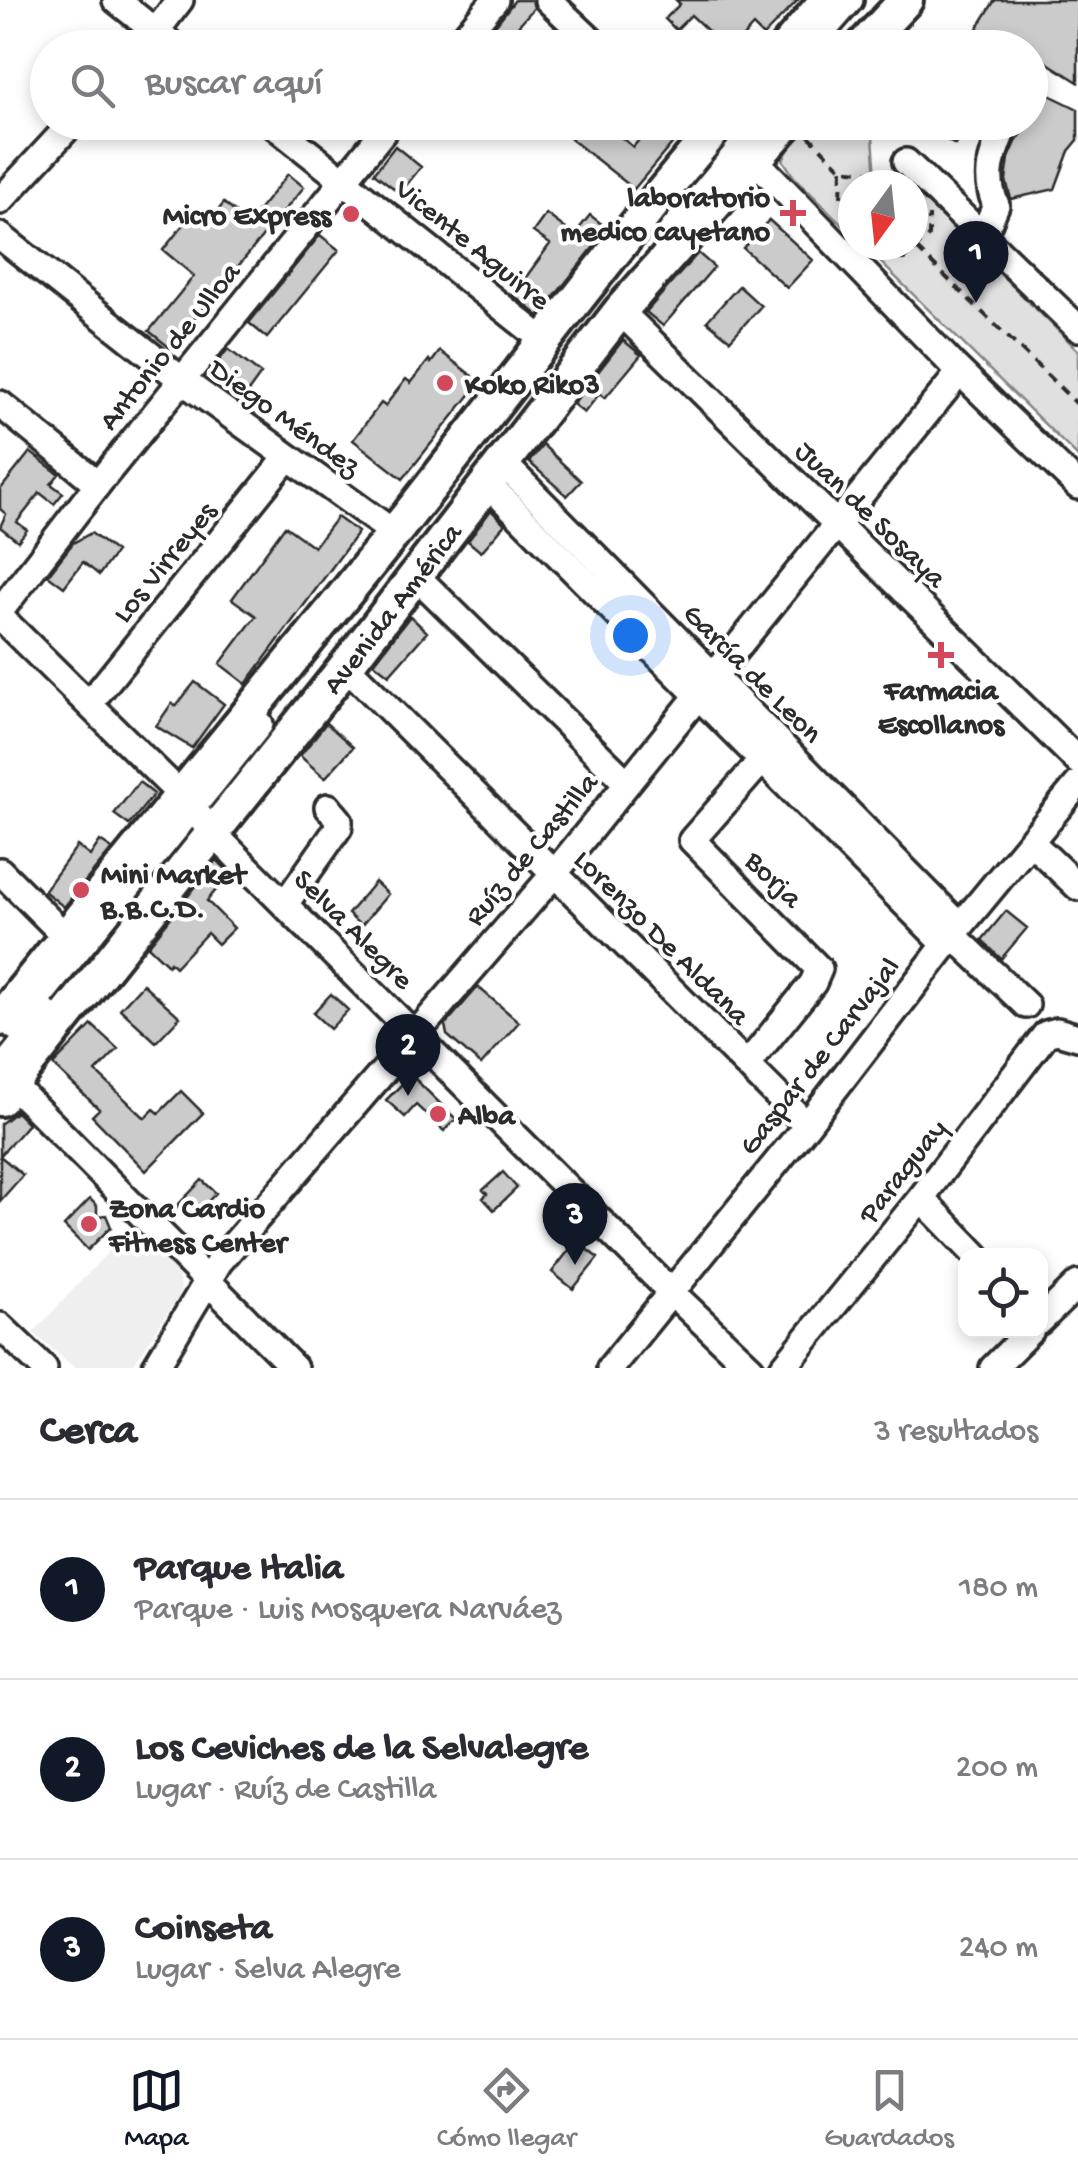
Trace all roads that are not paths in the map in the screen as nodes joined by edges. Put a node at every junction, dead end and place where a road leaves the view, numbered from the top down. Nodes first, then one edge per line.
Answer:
1 (116, 0) edge
2 (180, 0) edge
3 (495, 0) edge
4 (548, 0) edge
5 (826, 0) edge
6 (874, 10) edge
7 (146, 30) edge
8 (164, 30) edge
9 (470, 30) edge
10 (580, 30) edge
11 (801, 30) edge
12 (839, 30) edge
13 (851, 30) edge
14 (56, 140) edge
15 (293, 140) edge
16 (375, 140) edge
17 (693, 140) edge
18 (724, 140) edge
19 (746, 140) edge
20 (781, 140) edge
21 (998, 140) edge
22 (753, 158) junction
23 (906, 162) dead end
24 (342, 179) junction
25 (0, 201) edge
26 (0, 236) edge
27 (983, 236) junction
28 (620, 311) junction
29 (1078, 328) edge
30 (542, 340) junction
31 (960, 372) junction
32 (183, 381) junction
33 (0, 404) edge
34 (287, 458) junction
35 (496, 474) junction
36 (98, 484) junction
37 (1078, 486) edge
38 (836, 523) junction
39 (394, 533) junction
40 (416, 576) junction
41 (0, 614) edge
42 (346, 666) junction
43 (705, 686) junction
44 (89, 704) junction
45 (770, 751) junction
46 (1078, 761) edge
47 (627, 783) junction
48 (1078, 784) edge
49 (328, 807) dead end
50 (198, 815) junction
51 (1031, 842) junction
52 (0, 871) edge
53 (554, 874) junction
54 (1078, 886) edge
55 (285, 904) junction
56 (64, 935) junction
57 (953, 935) junction
58 (1026, 1006) dead end
59 (0, 1019) edge
60 (416, 1035) junction
61 (1078, 1037) edge
62 (0, 1045) edge
63 (746, 1065) junction
64 (3, 1080) edge
65 (806, 1125) junction
66 (922, 1198) junction
67 (969, 1248) edge
68 (209, 1282) junction
69 (1078, 1284) edge
70 (670, 1291) junction
71 (1048, 1313) edge
72 (0, 1326) edge
73 (1023, 1338) edge
74 (44, 1368) edge
75 (155, 1368) edge
76 (294, 1368) edge
77 (610, 1368) edge
78 (752, 1368) edge
79 (782, 1368) edge
80 (993, 1368) edge

1 - 7 street
2 - 8 street
3 - 9 street
4 - 10 street
5 - 11 main road
6 - 12 street
6 - 13 street
14 - 25 street
15 - 24 street, Vicente Aguirre
16 - 24 street, Antonio de Ulloa
17 - 30 main road, Avenida América
18 - 50 street
19 - 50 street
20 - 22 main road, Avenida América
21 - 27 street
22 - 28 main road, Avenida América
22 - 31 street
23 - 27 street
24 - 30 street, Vicente Aguirre
24 - 32 street, Antonio de Ulloa
26 - 32 street, Diego Méndez
27 - 29 street
28 - 35 main road, Avenida América
28 - 38 street, Juan de Sosaya
30 - 39 main road, Avenida América
31 - 37 street
31 - 38 street, Ruíz de Castilla
32 - 34 street, Diego Méndez
32 - 36 street, Antonio de Ulloa
33 - 36 street
34 - 39 street, Diego Méndez
34 - 44 street, Los Virreyes
35 - 40 main road, Avenida América
35 - 43 street, García de Leon
36 - 41 street, Antonio de Ulloa
38 - 43 street, Ruíz de Castilla
38 - 46 street, Juan de Sosaya
39 - 50 main road, Avenida América
40 - 42 main road, Avenida América
40 - 47 street
41 - 44 street, Selva Alegre
42 - 50 main road, Avenida América
42 - 53 street, Lorenzo De Aldana
43 - 45 street, García de Leon
43 - 47 street, Ruíz de Castilla
44 - 50 street, Selva Alegre
45 - 57 street, García de Leon
45 - 63 street, Borja
47 - 53 street, Ruíz de Castilla
48 - 51 street, Gaspar de Carvajal
49 - 55 street
50 - 55 street, Selva Alegre
50 - 56 main road, Avenida América
50 - 62 street
50 - 64 main road, Avenida América
51 - 54 street
51 - 57 street, Gaspar de Carvajal
52 - 56 street
53 - 60 street, Ruíz de Castilla
53 - 63 street, Lorenzo De Aldana
55 - 60 street, Selva Alegre
56 - 59 main road, Avenida América
57 - 58 street, García de Leon
57 - 65 street, Gaspar de Carvajal
60 - 68 street, Ruíz de Castilla
60 - 70 street, Selva Alegre
61 - 66 street, Paraguay
63 - 65 street, Lorenzo De Aldana
64 - 68 street
65 - 70 street, Gaspar de Carvajal
66 - 67 street
66 - 79 street, Paraguay
68 - 75 street, Ruíz de Castilla
68 - 76 street
69 - 71 street
70 - 77 street, Gaspar de Carvajal
70 - 78 street, Selva Alegre
72 - 74 street
73 - 80 street

